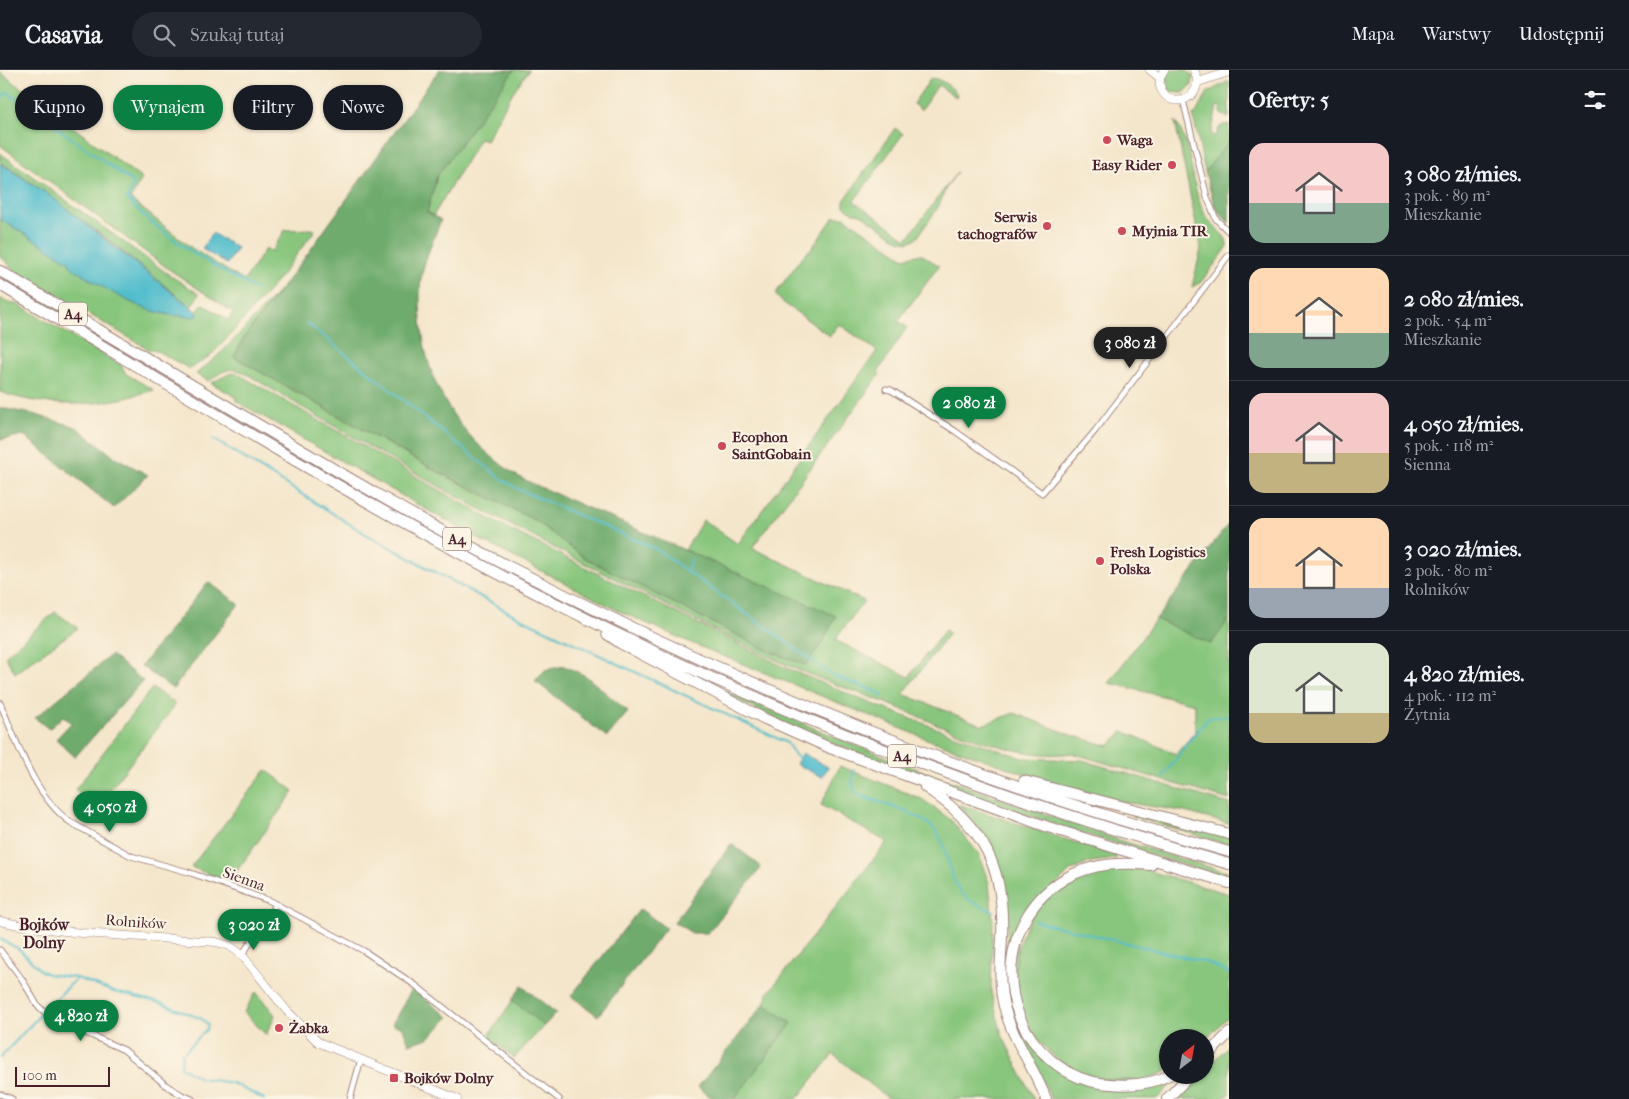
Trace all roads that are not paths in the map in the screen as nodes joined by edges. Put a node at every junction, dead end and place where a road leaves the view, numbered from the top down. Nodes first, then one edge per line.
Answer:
1 (1150, 70) edge
2 (1164, 70) edge
3 (1194, 70) edge
4 (1229, 72) edge
5 (1160, 78) junction
6 (1198, 82) junction
7 (1183, 100) junction
8 (1229, 232) edge
9 (1229, 254) edge
10 (2, 272) edge
11 (0, 285) edge
12 (886, 389) dead end
13 (586, 619) junction
14 (0, 703) edge
15 (936, 756) junction
16 (912, 778) junction
17 (1229, 834) edge
18 (1229, 852) edge
19 (1229, 864) edge
20 (1179, 869) junction
21 (1229, 883) edge
22 (276, 904) junction
23 (0, 921) edge
24 (0, 950) edge
25 (242, 955) junction
26 (1228, 1034) edge
27 (1214, 1044) edge
28 (1214, 1049) edge
29 (361, 1059) junction
30 (1159, 1078) edge
31 (1181, 1084) edge
32 (0, 1094) edge
33 (12, 1099) edge
34 (192, 1099) edge
35 (350, 1099) edge
36 (457, 1099) edge
37 (558, 1099) edge
38 (1046, 1099) edge
39 (1167, 1099) edge

1 - 5 street
2 - 5 street
3 - 6 street
4 - 6 street
5 - 7 street
6 - 7 street
7 - 8 street
9 - 12 street
10 - 15 highway, A4
11 - 13 highway, A4
13 - 16 highway
13 - 19 highway, A4
14 - 22 street, Sienna
15 - 17 highway
15 - 18 highway, A4
16 - 20 highway
16 - 38 highway
20 - 21 highway
20 - 30 highway
22 - 25 street
22 - 37 street, Sienna
23 - 25 street, Rolników
24 - 34 street
25 - 29 street, Rolników
26 - 27 highway
26 - 28 highway
29 - 35 street
29 - 36 street, Rolników
31 - 39 highway
32 - 33 street

